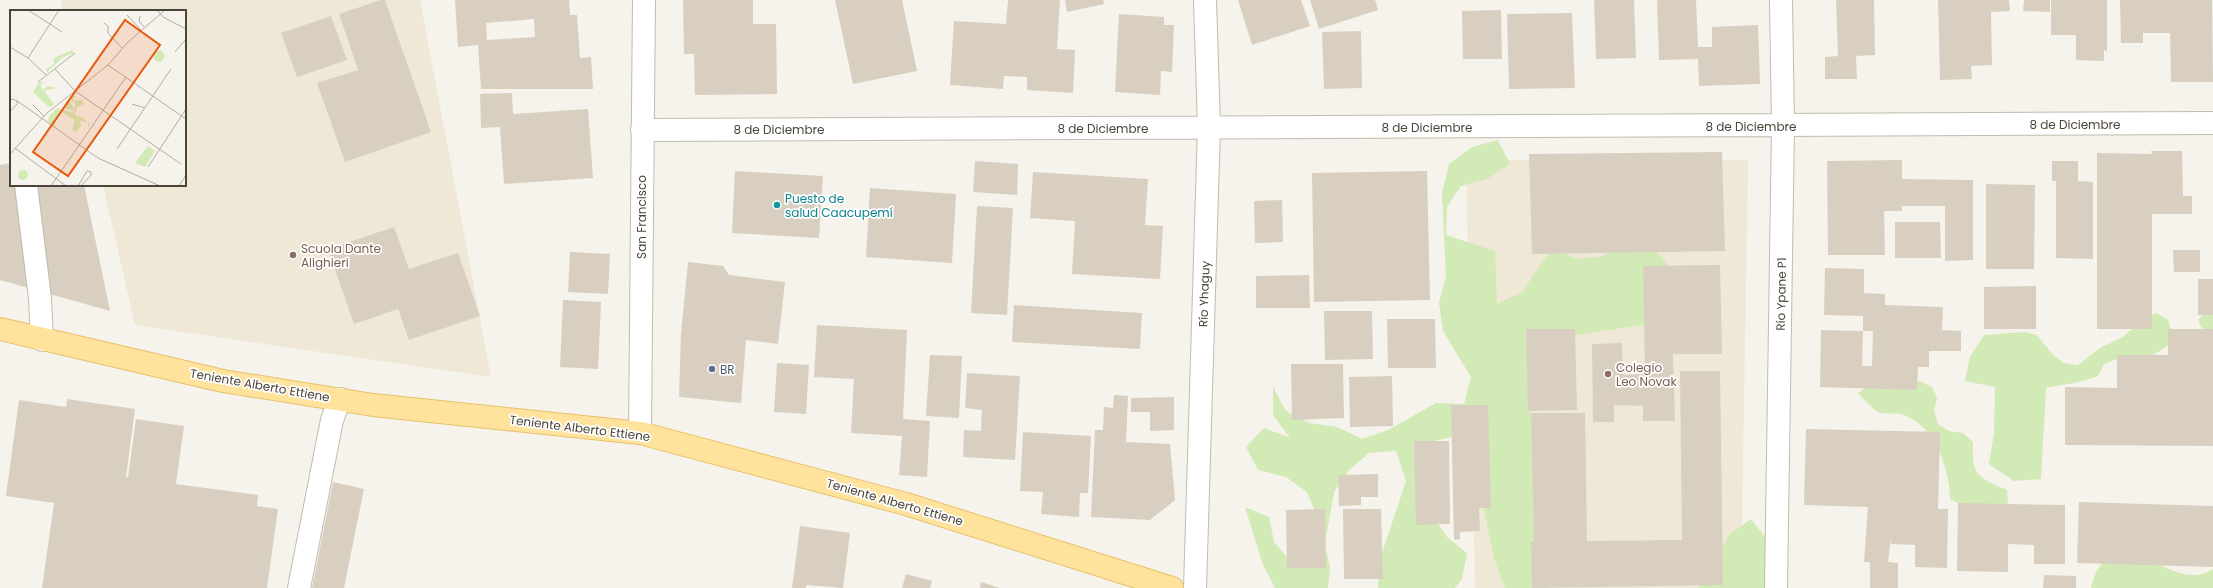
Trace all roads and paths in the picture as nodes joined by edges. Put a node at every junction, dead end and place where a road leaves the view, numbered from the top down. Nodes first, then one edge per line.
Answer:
1 (644, 0) edge
2 (1206, 0) edge
3 (1781, 0) edge
4 (2213, 123) edge
5 (1783, 126) junction
6 (1210, 127) junction
7 (642, 130) junction
8 (26, 186) edge
9 (0, 329) edge
10 (42, 340) junction
11 (340, 399) junction
12 (640, 433) junction
13 (298, 588) edge
14 (1172, 588) edge
15 (1195, 588) edge
16 (1776, 588) edge

1 - 7 street, San Francisco
2 - 6 street, Río Yhaguy
3 - 5 street, Río Ypane P1
4 - 5 street, 8 de Diciembre
5 - 6 street, 8 de Diciembre
5 - 16 street, Río Ypane P1
6 - 7 street, 8 de Diciembre
6 - 15 street, Río Yhaguy
7 - 12 street, San Francisco
8 - 10 street
9 - 10 main road, Teniente Alberto Ettiene
10 - 11 main road, Teniente Alberto Ettiene
11 - 12 main road, Teniente Alberto Ettiene
11 - 13 street
12 - 14 main road, Teniente Alberto Ettiene

